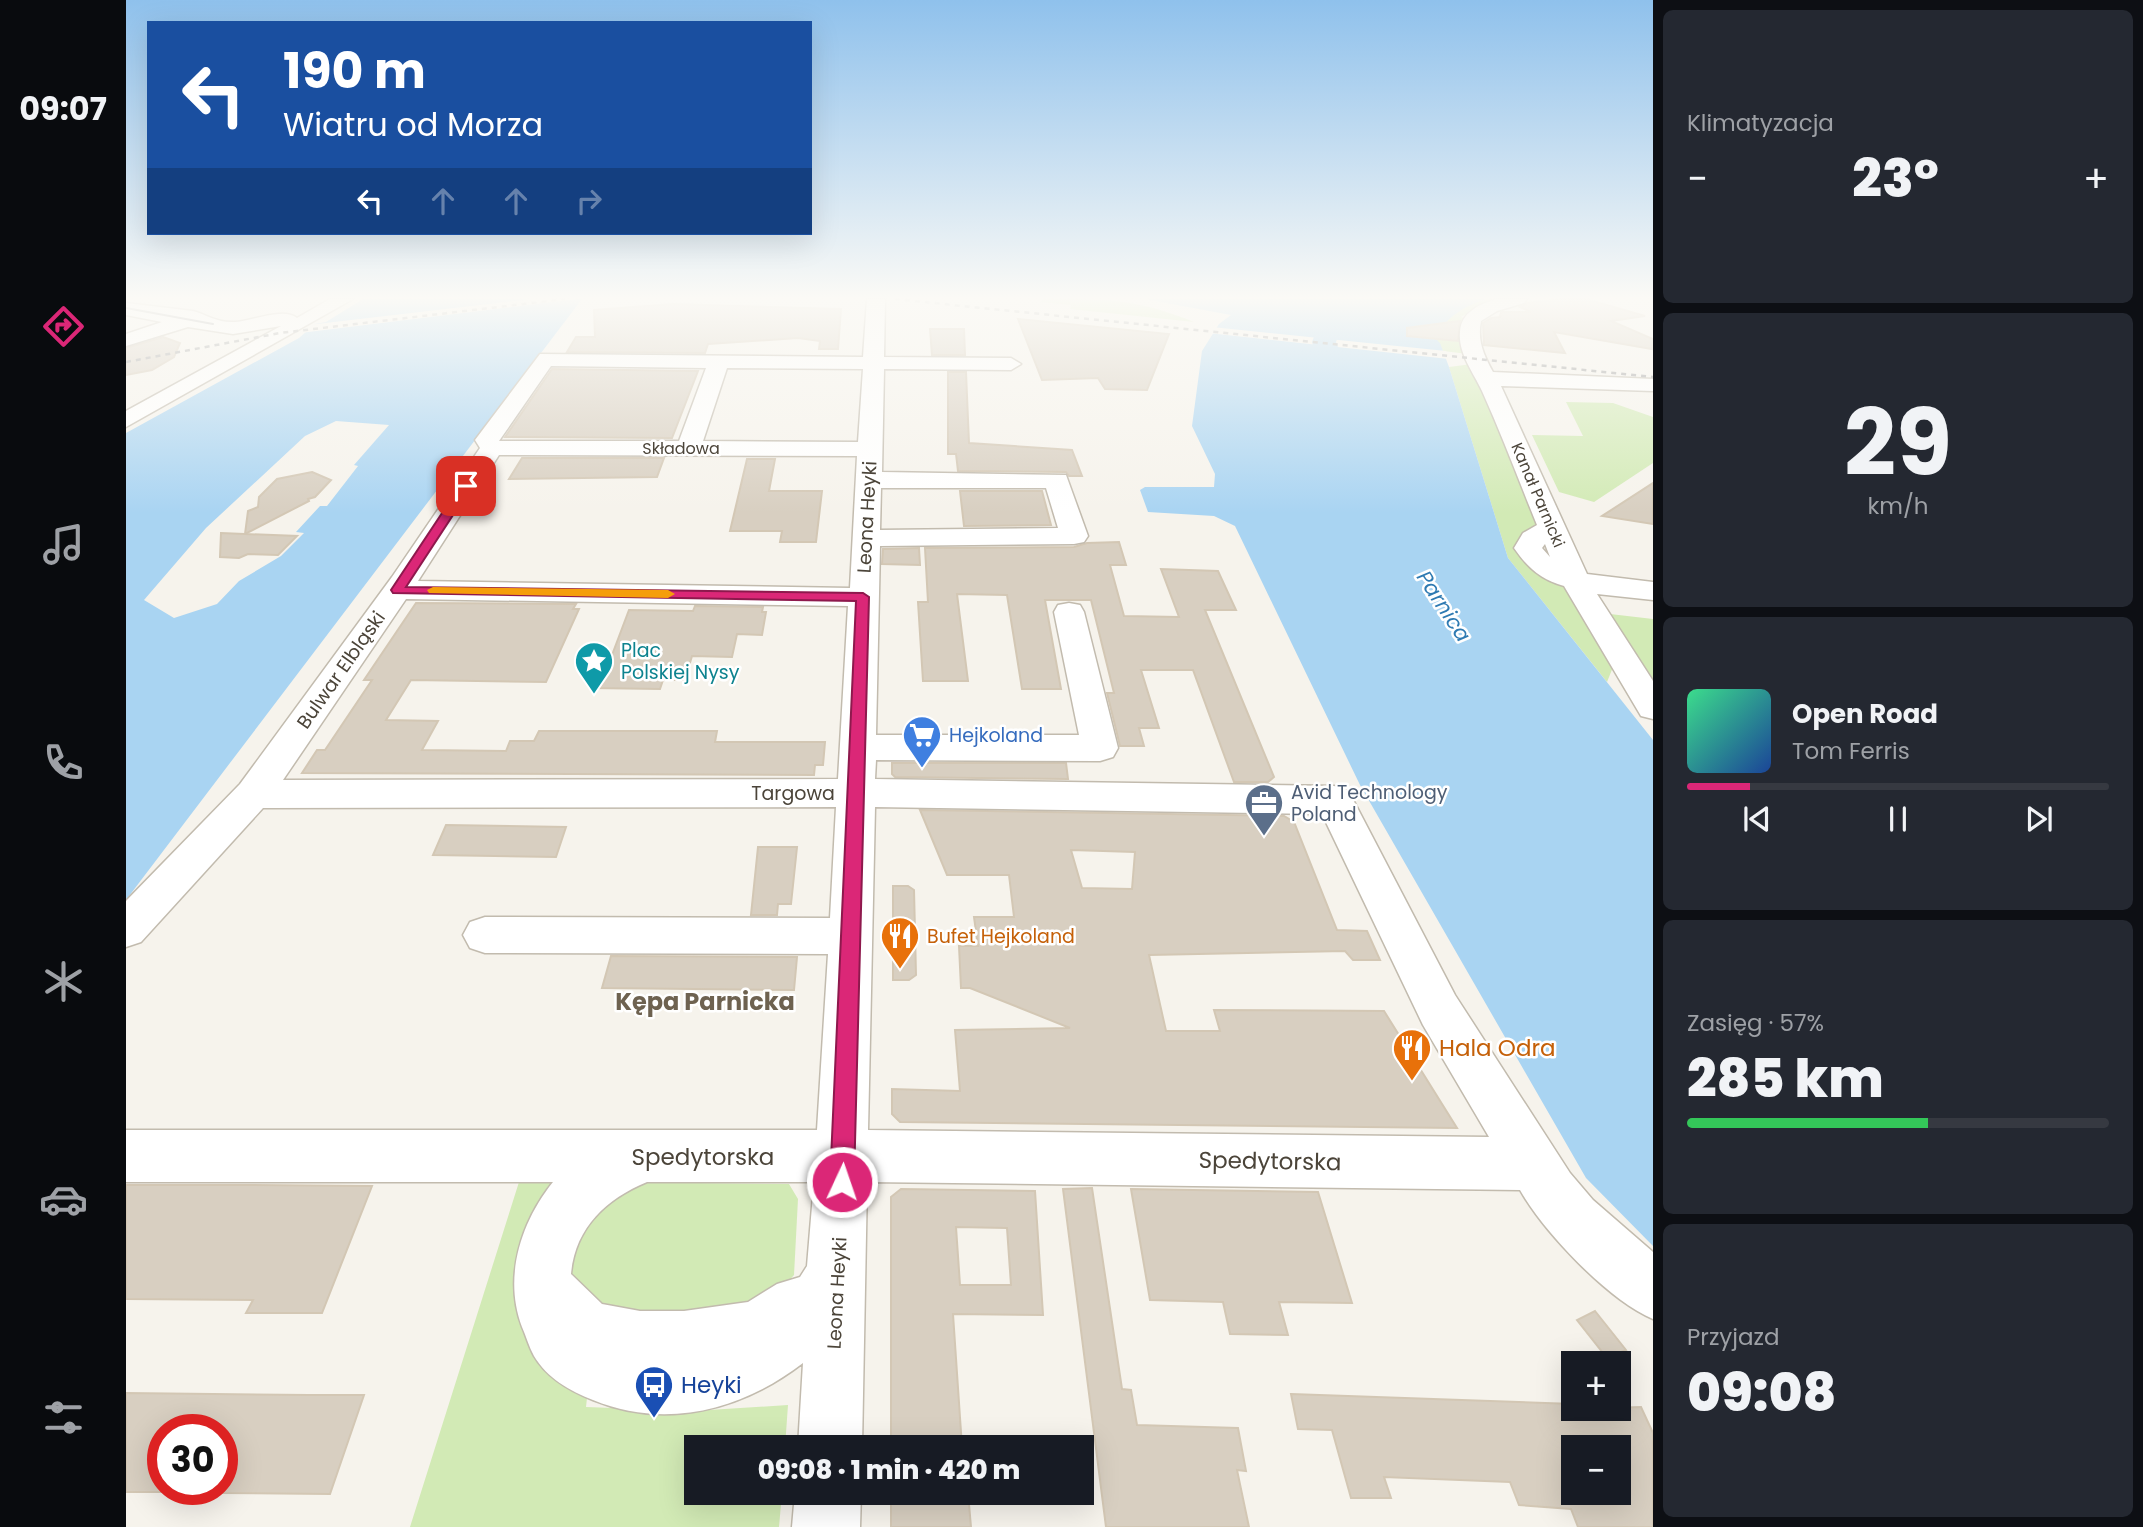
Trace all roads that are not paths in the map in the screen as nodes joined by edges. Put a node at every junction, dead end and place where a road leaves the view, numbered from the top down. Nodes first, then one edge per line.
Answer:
1 (178, 370) edge
2 (193, 370) edge
3 (539, 370) edge
4 (716, 370) edge
5 (874, 370) edge
6 (1482, 370) edge
7 (1490, 384) junction
8 (1653, 385) edge
9 (1653, 395) edge
10 (130, 407) edge
11 (492, 448) junction
12 (689, 448) junction
13 (869, 465) junction
14 (866, 538) junction
15 (1576, 580) junction
16 (397, 590) junction
17 (1653, 591) edge
18 (863, 597) junction
19 (1069, 612) dead end
20 (1653, 708) edge
21 (858, 747) junction
22 (856, 793) junction
23 (253, 794) junction
24 (126, 929) edge
25 (485, 935) dead end
26 (851, 936) junction
27 (1521, 1145) junction
28 (126, 1156) edge
29 (843, 1156) junction
30 (659, 1157) junction
31 (838, 1259) junction
32 (1653, 1290) edge
33 (831, 1435) edge
34 (827, 1505) edge
35 (826, 1527) edge

1 - 10 street
2 - 10 street
3 - 11 street, Bulwar Elbląski
4 - 12 street
5 - 13 street, Leona Heyki
6 - 7 street, Kanał Parnicki
7 - 8 street
7 - 9 street
7 - 15 street, Kanał Parnicki
11 - 12 street, Składowa
11 - 16 street, Bulwar Elbląski
12 - 13 street, Składowa
13 - 14 street, Leona Heyki
13 - 14 street, Składowa
14 - 18 street, Leona Heyki
15 - 17 street
15 - 20 street
16 - 18 street
16 - 23 street, Bulwar Elbląski
18 - 21 street, Leona Heyki
19 - 21 street
21 - 22 street, Leona Heyki
22 - 23 street, Targowa
22 - 26 street, Leona Heyki
22 - 27 street, Targowa
23 - 24 street, Bulwar Elbląski
25 - 26 street
26 - 29 street, Leona Heyki
27 - 29 street, Spedytorska
27 - 32 street
28 - 30 street, Spedytorska
29 - 30 street, Spedytorska
29 - 31 street, Leona Heyki
30 - 31 street
31 - 33 street, Leona Heyki
34 - 35 street

